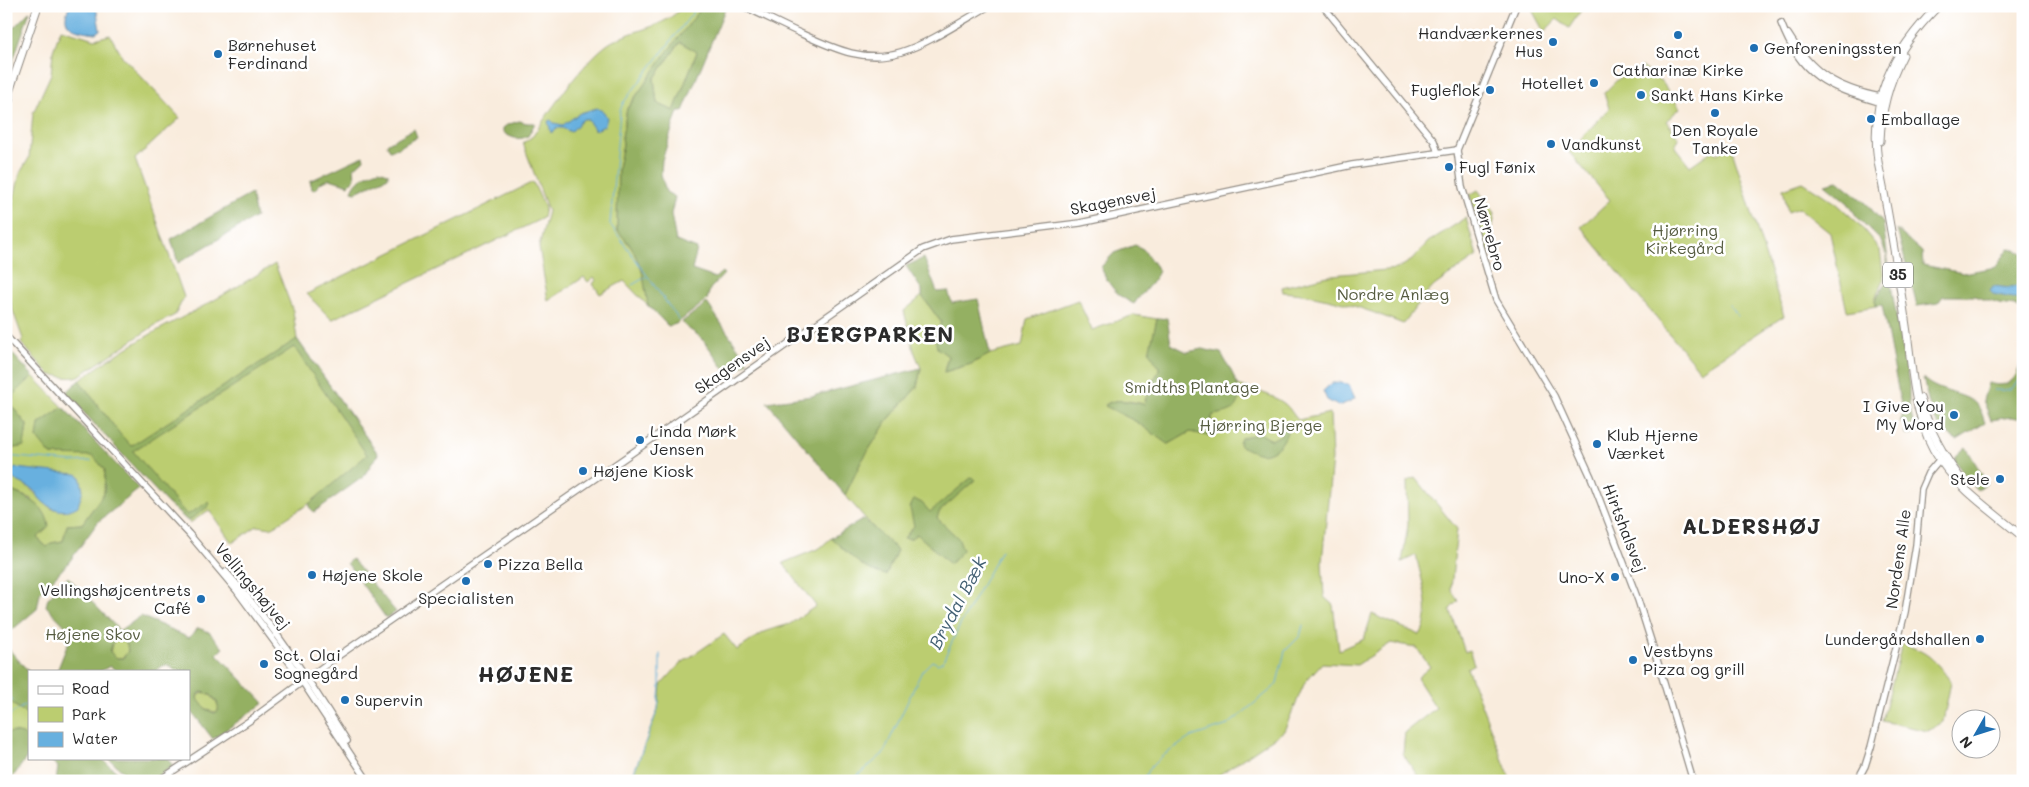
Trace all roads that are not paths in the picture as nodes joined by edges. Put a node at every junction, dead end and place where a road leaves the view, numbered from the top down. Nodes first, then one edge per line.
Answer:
1 (38, 6) edge
2 (743, 6) edge
3 (989, 6) edge
4 (1323, 6) edge
5 (1516, 6) edge
6 (1938, 6) edge
7 (15, 79) junction
8 (1881, 100) junction
9 (6, 101) edge
10 (6, 113) edge
11 (1457, 150) junction
12 (1438, 153) junction
13 (1496, 300) joint
14 (6, 336) edge
15 (1942, 458) junction
16 (2023, 537) edge
17 (305, 680) junction
18 (189, 760) edge
19 (190, 760) edge
20 (158, 781) edge
21 (368, 781) edge
22 (1692, 781) edge
23 (1858, 781) edge

1 - 7 main road
2 - 3 street
4 - 12 street
5 - 11 street, Nørrebro
6 - 8 main road, 35
7 - 9 main road
7 - 10 main road
8 - 8 street
8 - 15 main road, 35
11 - 12 street, Skagensvej
11 - 13 street, Nørrebro
12 - 17 street, Skagensvej
13 - 22 street, Hirtshalsvej
14 - 17 street, Vellingshøjvej
15 - 16 main road, 35
15 - 23 street, Nordens Alle
17 - 19 street, Skagensvej
17 - 21 street, Vellingshøjvej
18 - 20 street, Skagensvej

